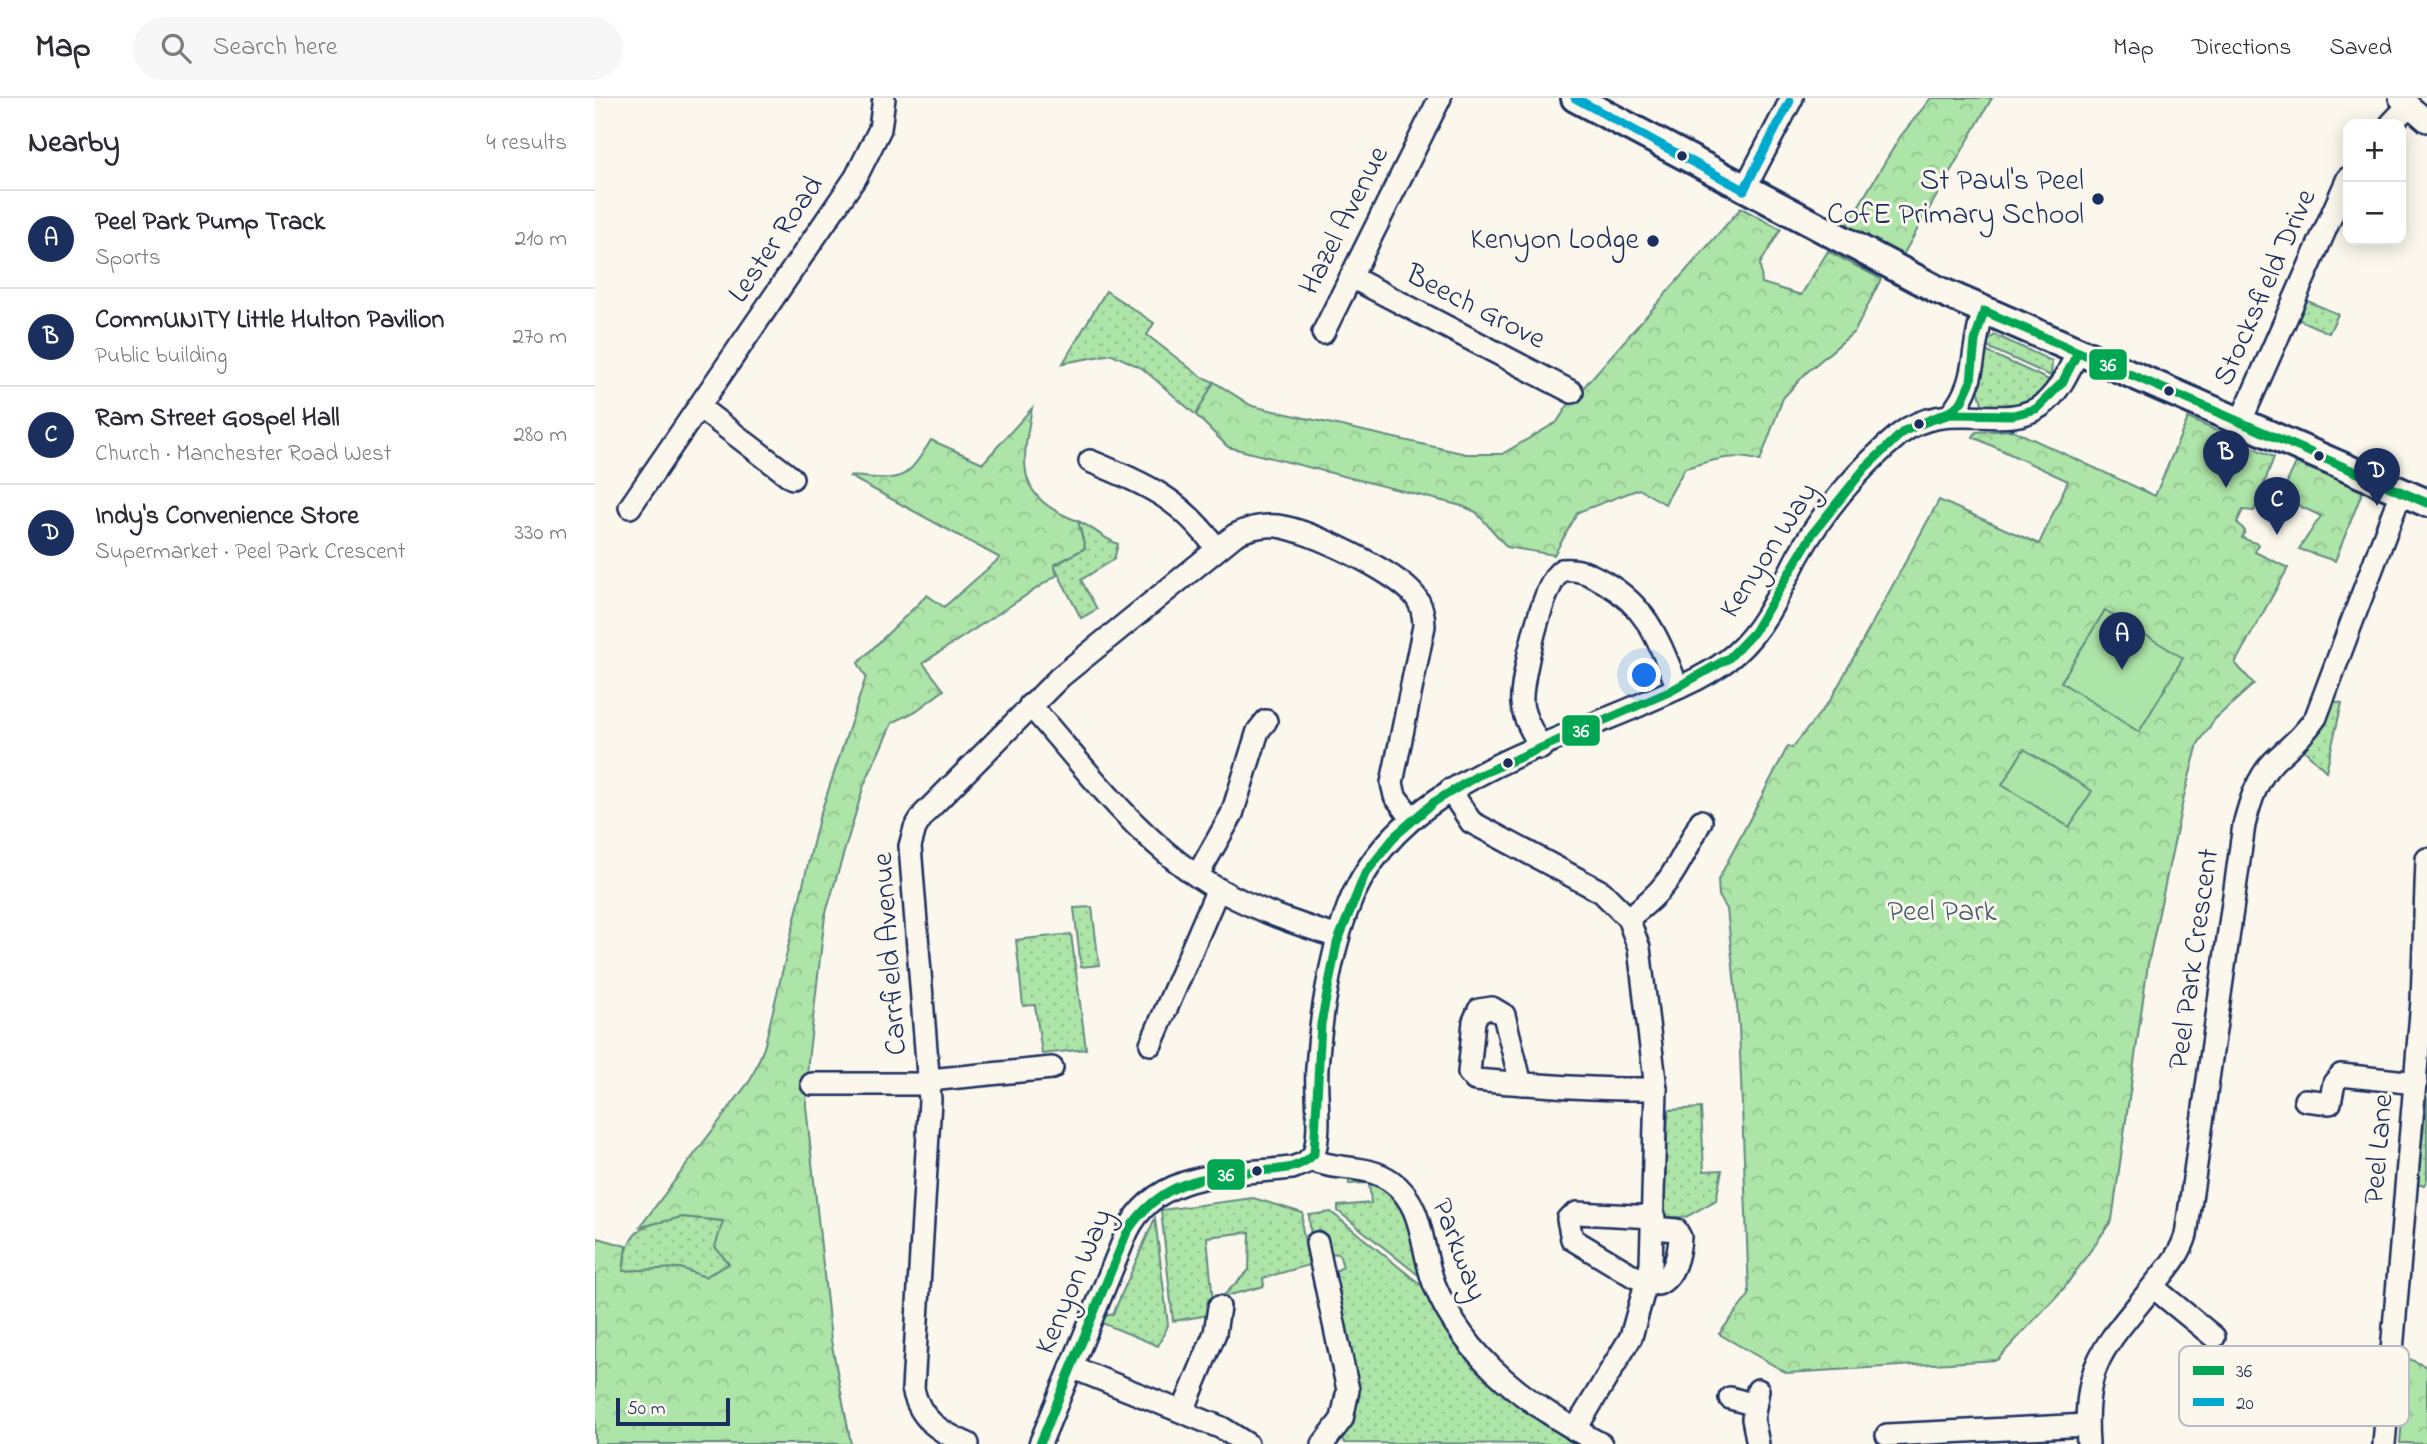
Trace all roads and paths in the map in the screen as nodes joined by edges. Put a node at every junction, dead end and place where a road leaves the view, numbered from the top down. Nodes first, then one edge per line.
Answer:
1 (884, 98) edge
2 (1440, 98) edge
3 (1575, 98) edge
4 (1789, 99) edge
5 (2404, 102) edge
6 (2394, 119) edge
7 (2427, 121) edge
8 (2346, 182) edge
9 (1744, 190) junction
10 (1351, 277) junction
11 (1983, 311) junction
12 (1323, 333) dead end
13 (2078, 352) junction
14 (1572, 391) dead end
15 (699, 407) junction
16 (1951, 414) junction
17 (2239, 423) junction
18 (1090, 461) dead end
19 (792, 478) dead end
20 (2401, 492) junction
21 (2427, 503) edge
22 (630, 507) dead end
23 (1217, 548) junction
24 (1678, 688) junction
25 (1030, 705) junction
26 (1266, 721) dead end
27 (1541, 748) junction
28 (1450, 790) junction
29 (1411, 817) junction
30 (1701, 821) dead end
31 (2427, 859) edge
32 (1197, 876) junction
33 (1218, 889) junction
34 (1628, 918) junction
35 (1339, 937) junction
36 (1159, 1036) dead end
37 (1041, 1064) dead end
38 (929, 1082) junction
39 (812, 1083) dead end
40 (2416, 1083) junction
41 (1521, 1084) dead end
42 (1656, 1089) junction
43 (2305, 1100) dead end
44 (1310, 1159) junction
45 (1654, 1222) junction
46 (1317, 1242) dead end
47 (1649, 1282) junction
48 (2153, 1287) junction
49 (1219, 1307) dead end
50 (2214, 1336) dead end
51 (2393, 1346) edge
52 (1071, 1367) junction
53 (1730, 1398) dead end
54 (1183, 1411) junction
55 (2386, 1426) edge
56 (1575, 1430) junction
57 (2087, 1434) edge
58 (1887, 1435) edge
59 (968, 1444) edge
60 (1039, 1444) edge
61 (1247, 1444) edge
62 (1323, 1444) edge
63 (1601, 1444) edge
64 (1758, 1444) edge
65 (2384, 1444) edge

1 - 15 street, Lester Road
2 - 10 street, Hazel Avenue
3 - 9 main road
4 - 9 street
5 - 6 street
5 - 7 street
8 - 17 street, Stocksfield Drive
9 - 11 main road
10 - 12 street, Hazel Avenue
10 - 14 street, Beech Grove
11 - 13 main road
11 - 16 street
13 - 16 street, Kenyon Way
13 - 17 main road
15 - 19 street
15 - 22 street, Lester Road
16 - 24 street, Kenyon Way
17 - 20 main road
18 - 23 street
20 - 21 main road
20 - 48 street, Peel Park Crescent
23 - 25 street, Carrfield Avenue
23 - 29 street, Carrfield Avenue
24 - 27 street, Kenyon Way
24 - 27 street
25 - 32 street
25 - 38 street, Carrfield Avenue
26 - 32 street
27 - 28 street, Kenyon Way
28 - 29 street, Kenyon Way
28 - 34 street
29 - 35 street, Kenyon Way
30 - 34 street
31 - 40 street, Peel Lane
32 - 33 street
33 - 35 street
33 - 36 street
34 - 42 street
35 - 44 street, Kenyon Way
37 - 38 street
38 - 39 street
38 - 59 street, Carrfield Avenue
40 - 43 street
40 - 51 street, Peel Lane
41 - 42 street
42 - 45 street
44 - 52 street, Kenyon Way
44 - 56 street, Parkway
45 - 47 street
45 - 47 street
46 - 62 street
47 - 56 street
48 - 50 street
48 - 57 street, Peel Park Crescent
49 - 54 street
52 - 54 street
52 - 60 street, Kenyon Way
53 - 64 street
54 - 61 street
55 - 65 street, Peel Lane
56 - 63 street, Parkway
57 - 58 street

